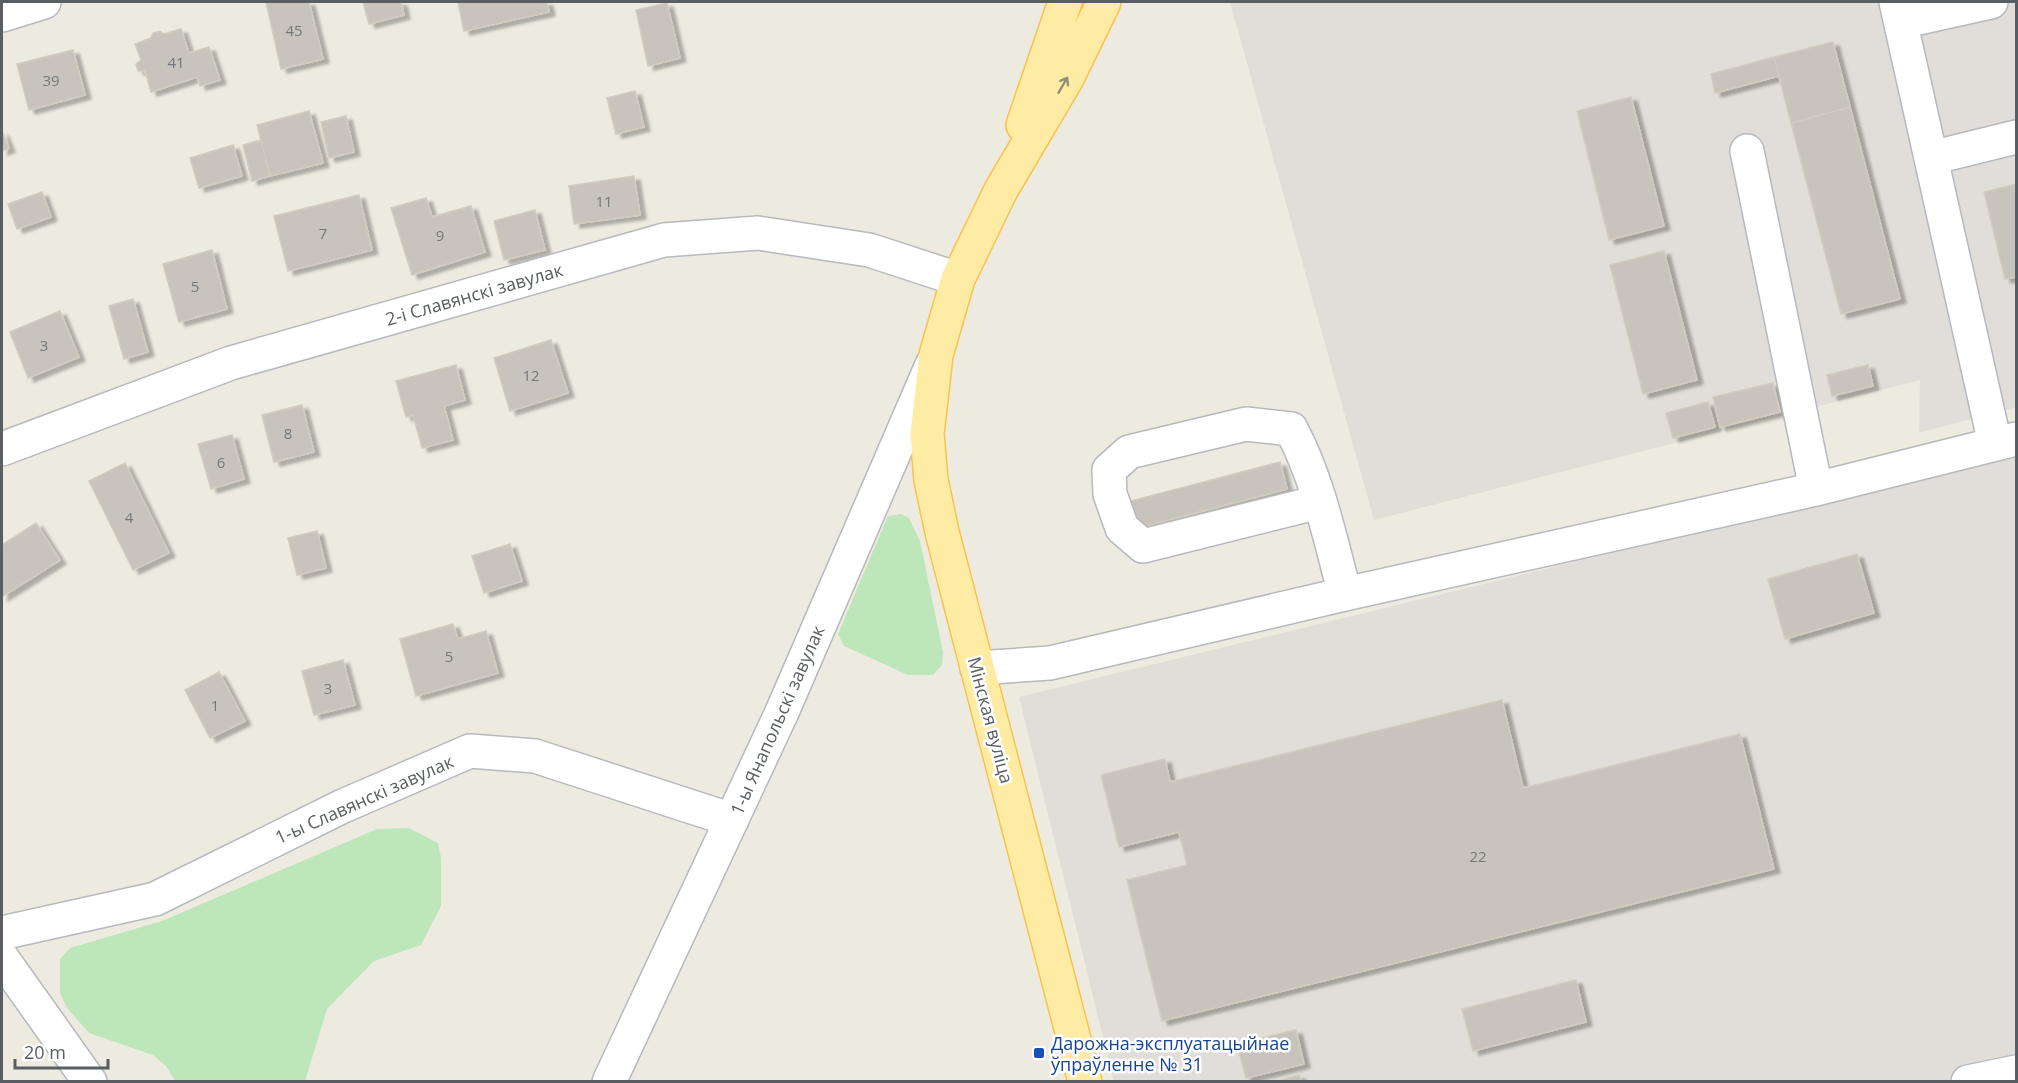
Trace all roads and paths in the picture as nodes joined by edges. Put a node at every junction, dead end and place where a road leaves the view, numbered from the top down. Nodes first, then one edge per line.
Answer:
1 (44, 2) edge
2 (1065, 2) edge
3 (1104, 2) edge
4 (1991, 2) edge
5 (1898, 12) edge
6 (2, 15) edge
7 (2016, 136) edge
8 (1747, 151) dead end
9 (1931, 158) junction
10 (1001, 190) junction
11 (958, 279) junction
12 (936, 355) junction
13 (2006, 442) edge
14 (2, 449) edge
15 (1816, 489) junction
16 (1319, 502) junction
17 (1345, 594) junction
18 (977, 668) junction
19 (732, 820) junction
20 (2, 933) edge
21 (2, 958) edge
22 (2016, 1072) edge
23 (90, 1082) edge
24 (609, 1082) edge
25 (1085, 1082) edge
26 (1968, 1082) edge

1 - 6 street
2 - 10 main road
10 -> 3 main road
4 - 5 street
5 - 9 street
7 - 9 street
8 - 15 street
9 - 13 street
10 - 11 main road, Мінская вуліца
11 - 12 main road, Мінская вуліца
11 - 14 street, 2-і Славянскі завулак
12 - 18 main road, Мінская вуліца
12 - 19 street, 1-ы Янапольскі завулак
13 - 15 street
15 - 17 street
16 - 16 street
16 - 17 street
17 - 18 street
18 - 25 main road, Мінская вуліца
19 - 20 street, 1-ы Славянскі завулак
19 - 24 street, 1-ы Янапольскі завулак
21 - 23 street
22 - 26 street

